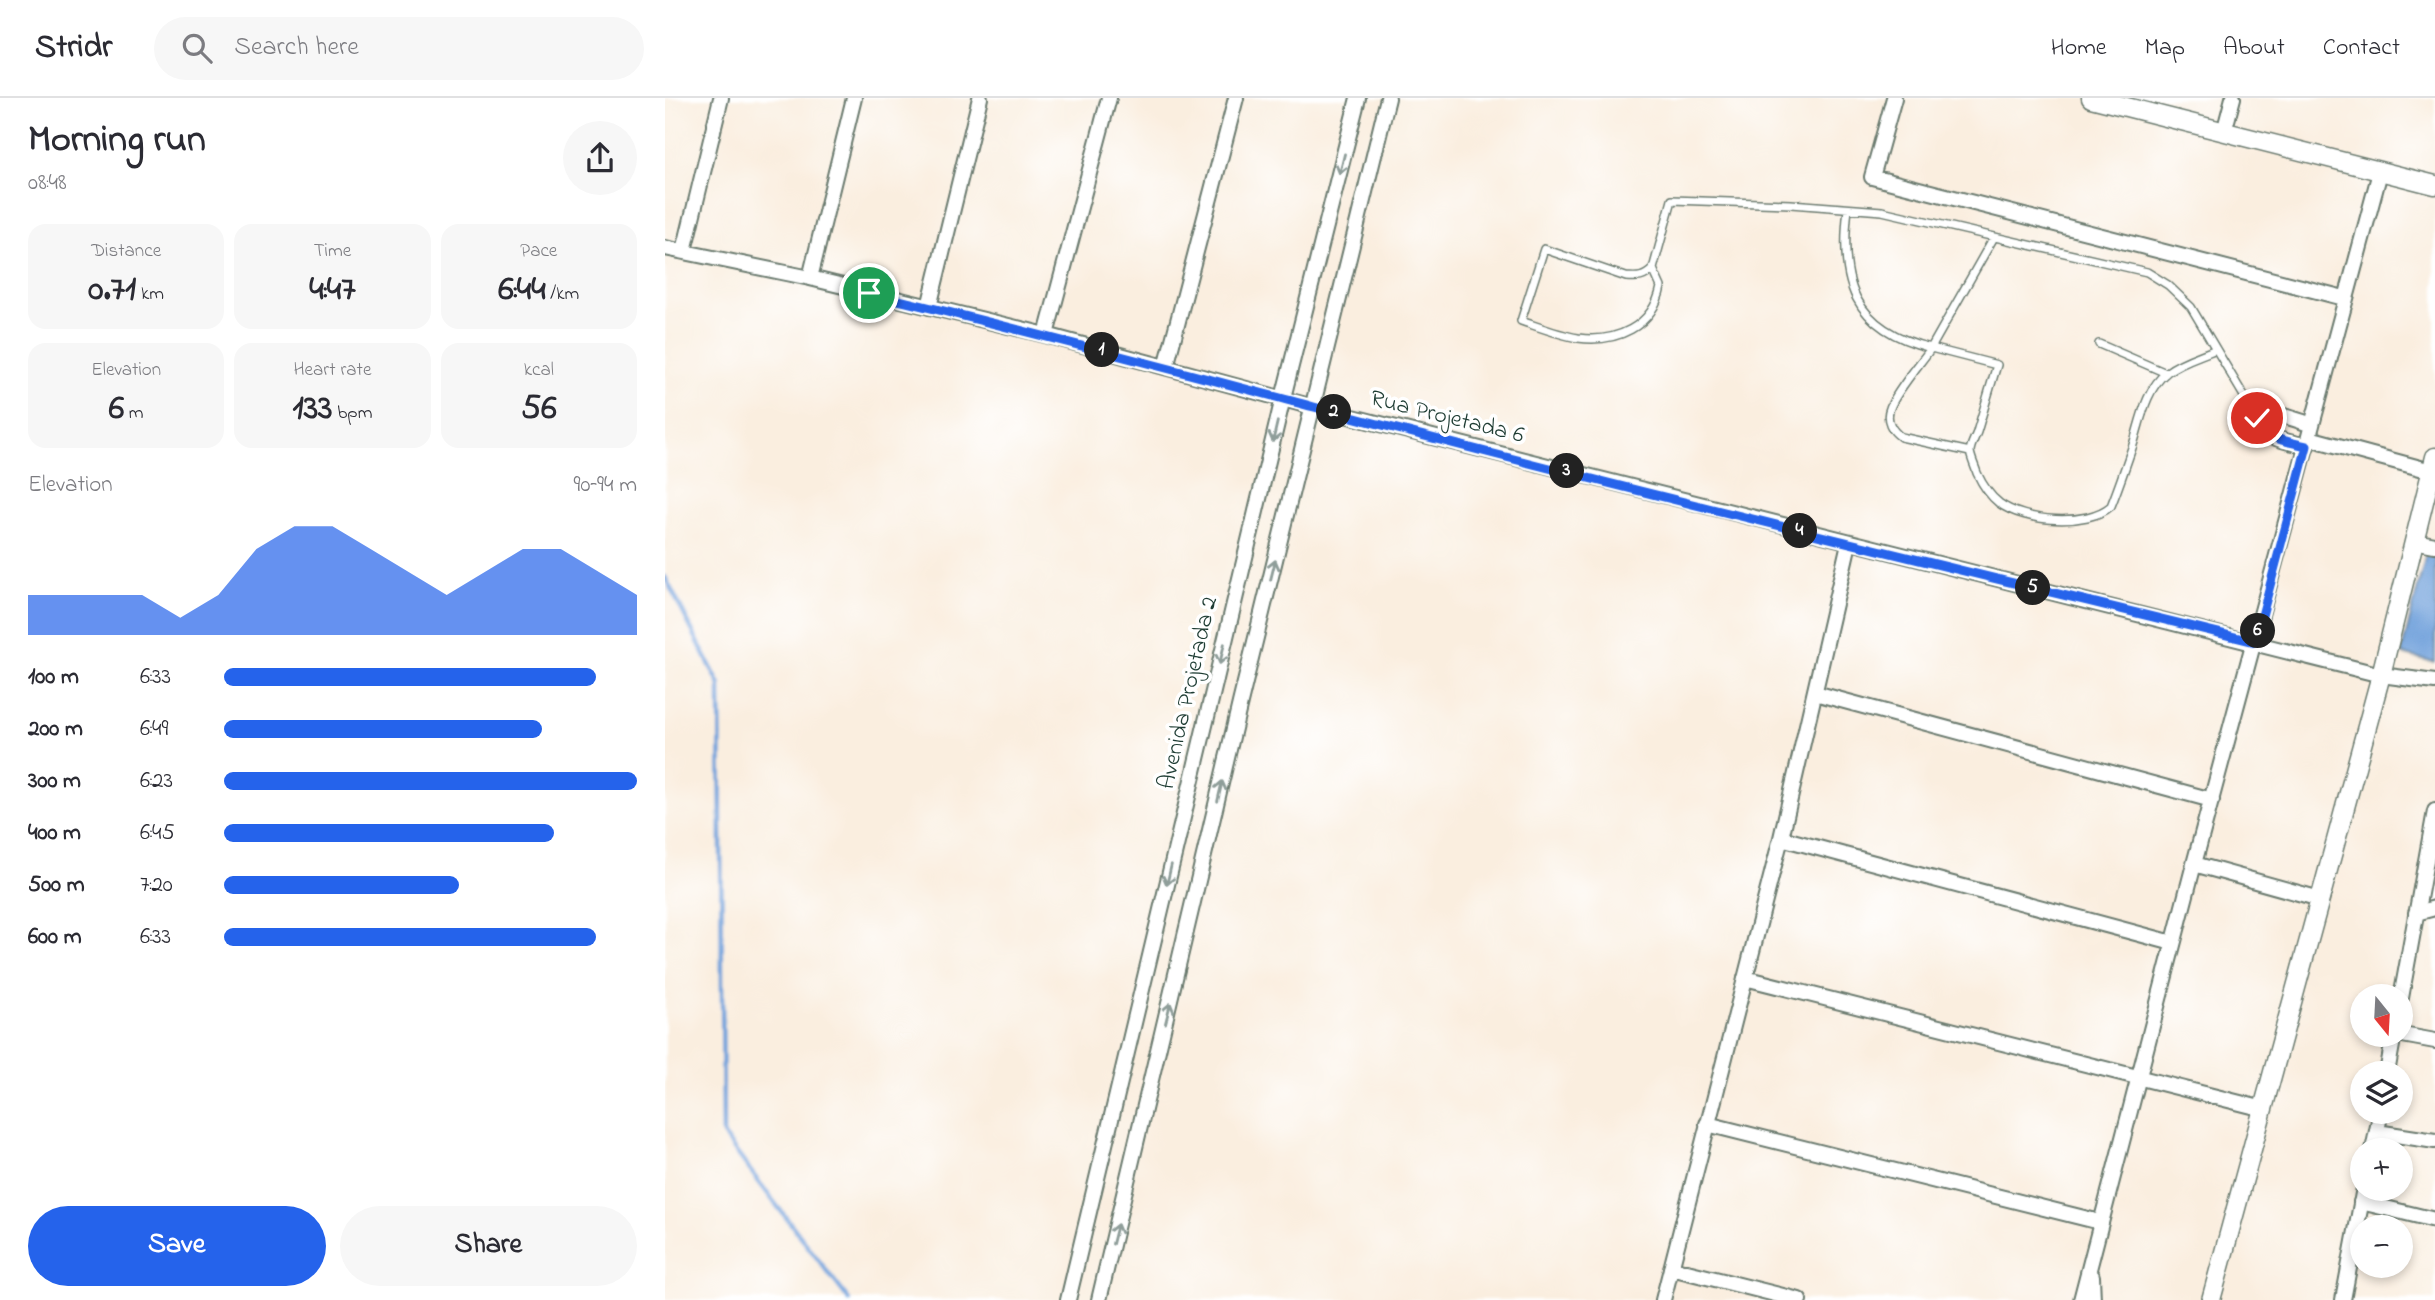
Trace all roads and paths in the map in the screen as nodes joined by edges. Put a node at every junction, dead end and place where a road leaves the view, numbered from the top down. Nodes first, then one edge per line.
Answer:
1 (721, 98) edge
2 (854, 98) edge
3 (980, 98) edge
4 (1109, 98) edge
5 (1236, 98) edge
6 (1358, 98) edge
7 (1388, 98) edge
8 (1894, 98) edge
9 (2091, 98) edge
10 (2233, 98) edge
11 (2224, 132) junction
12 (2380, 172) junction
13 (2435, 184) edge
14 (1848, 209) junction
15 (1994, 237) junction
16 (665, 248) edge
17 (684, 251) junction
18 (1653, 269) junction
19 (810, 278) junction
20 (2344, 298) junction
21 (929, 307) junction
22 (1046, 335) junction
23 (2099, 344) dead end
24 (1931, 348) junction
25 (2216, 349) junction
26 (1166, 367) junction
27 (2166, 373) junction
28 (1283, 398) junction
29 (1313, 407) junction
30 (2257, 418) junction
31 (2309, 436) junction
32 (1971, 452) junction
33 (2434, 467) edge
34 (2414, 541) junction
35 (1849, 543) junction
36 (2435, 545) edge
37 (2255, 642) junction
38 (2381, 675) junction
39 (2435, 682) edge
40 (1815, 693) junction
41 (2212, 800) junction
42 (2435, 811) edge
43 (1781, 838) junction
44 (2194, 864) junction
45 (2320, 900) junction
46 (2435, 908) edge
47 (2416, 913) junction
48 (2173, 943) junction
49 (1745, 978) junction
50 (2403, 984) edge
51 (2413, 1037) edge
52 (2435, 1041) edge
53 (2139, 1076) junction
54 (2264, 1109) junction
55 (1707, 1124) junction
56 (2379, 1124) edge
57 (2377, 1132) junction
58 (2376, 1138) edge
59 (2435, 1141) edge
60 (2362, 1201) edge
61 (2380, 1201) edge
62 (2435, 1220) edge
63 (2100, 1222) junction
64 (2092, 1253) junction
65 (1671, 1268) junction
66 (1068, 1300) edge
67 (1099, 1300) edge
68 (1663, 1300) edge
69 (1799, 1300) edge
70 (2081, 1300) edge
71 (2093, 1300) edge
72 (2211, 1300) edge
73 (2343, 1300) edge

1 - 17 street
2 - 19 street
3 - 21 street
4 - 22 street
5 - 26 street
6 -> 28 street, Avenida Projetada 2
7 - 29 street
8 - 20 street
9 - 11 street
10 - 11 street
11 - 12 street
12 - 13 street
12 - 20 street
14 - 15 lane
14 - 18 lane
14 - 24 lane
15 - 24 lane
15 - 25 lane
16 - 17 street, Rua Projetada 6
17 - 19 street, Rua Projetada 6
18 - 18 lane
19 - 21 street, Rua Projetada 6
20 - 31 street
21 - 22 street, Rua Projetada 6
22 - 26 street, Rua Projetada 6
23 - 27 lane
24 - 32 lane
24 - 32 lane
25 - 27 lane
25 - 30 lane
26 - 28 street, Rua Projetada 6
27 - 32 lane
28 - 29 street, Rua Projetada 6
28 -> 66 street, Avenida Projetada 2
29 - 35 street, Rua Projetada 6
67 -> 29 street
30 - 31 street
30 - 31 street
31 - 33 street
31 - 37 street
33 - 34 street
34 - 36 street
34 - 38 street
35 - 37 street, Rua Projetada 6
35 - 40 street
37 - 38 street, Rua Projetada 6
37 - 41 street
38 - 39 street, Rua Projetada 6
38 - 45 street
40 - 41 street
40 - 43 street
41 - 44 street
42 - 47 street
43 - 48 street
43 - 49 street
44 - 45 street
44 - 48 street
45 - 54 street
46 - 47 street
47 - 50 street
48 - 53 street
49 - 53 street
49 - 55 street
51 - 52 street
53 - 54 street
53 - 63 street
54 - 72 street
55 - 63 street
55 - 65 street
56 - 57 street
57 - 58 street
57 - 59 street
60 - 73 street
61 - 62 street
63 - 64 street
64 - 70 street
64 - 71 street
65 - 68 street
65 - 69 street

